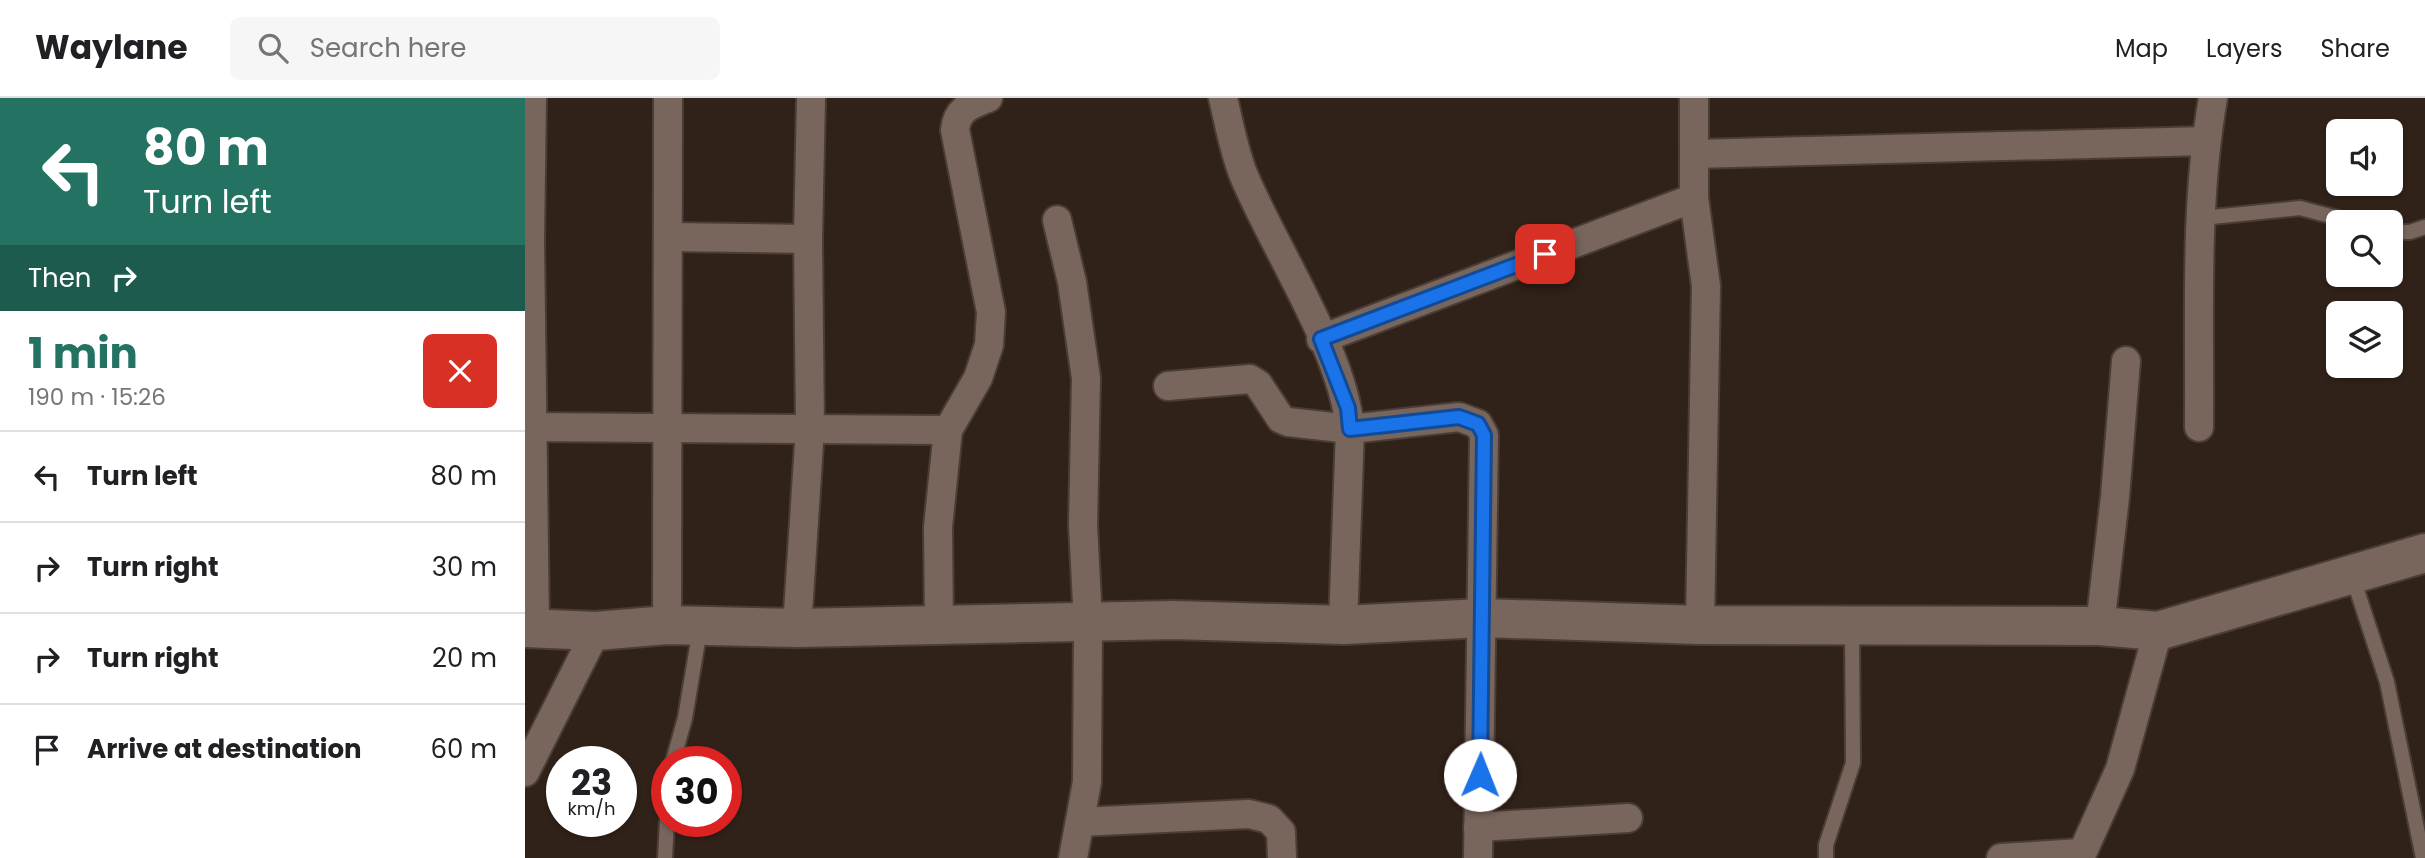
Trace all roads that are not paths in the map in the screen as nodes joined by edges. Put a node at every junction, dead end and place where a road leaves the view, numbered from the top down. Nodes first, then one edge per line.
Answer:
1 (532, 98) edge
2 (667, 98) edge
3 (811, 98) edge
4 (988, 98) edge
5 (1223, 98) edge
6 (1694, 98) edge
7 (2213, 98) edge
8 (2206, 141) junction
9 (1694, 155) junction
10 (1694, 198) junction
11 (2326, 215) edge
12 (2201, 218) junction
13 (1057, 220) dead end
14 (2425, 227) edge
15 (2403, 232) edge
16 (669, 237) junction
17 (808, 239) junction
18 (527, 240) edge
19 (1321, 339) junction
20 (2126, 361) dead end
21 (1168, 386) dead end
22 (528, 427) edge
23 (810, 428) junction
24 (2199, 428) dead end
25 (1350, 429) junction
26 (669, 430) junction
27 (948, 430) junction
28 (2425, 553) edge
29 (2351, 573) junction
30 (1483, 618) junction
31 (1088, 622) junction
32 (1343, 625) junction
33 (1700, 625) junction
34 (684, 626) junction
35 (939, 626) junction
36 (1852, 626) junction
37 (2100, 626) junction
38 (530, 628) edge
39 (797, 628) junction
40 (596, 631) junction
41 (2158, 631) junction
42 (677, 746) edge
43 (525, 772) edge
44 (1628, 818) dead end
45 (1080, 822) junction
46 (1479, 827) junction
47 (666, 837) edge
48 (2081, 856) edge
49 (665, 858) edge
50 (1073, 858) edge
51 (1282, 858) edge
52 (1478, 858) edge
53 (1826, 858) edge
54 (2000, 858) edge
55 (2423, 858) edge

1 - 18 street
2 - 16 street
3 - 17 street
4 - 27 street
5 - 19 street
6 - 9 street
7 - 8 street
8 - 9 street
8 - 12 street
9 - 10 street
10 - 19 street
10 - 33 street
11 - 12 lane
12 - 24 street
13 - 31 street
14 - 15 lane
16 - 17 street
16 - 26 street
17 - 23 street
18 - 22 street
19 - 25 street
20 - 37 street
21 - 25 street
22 - 26 street
22 - 38 street
23 - 26 street
23 - 27 street
23 - 39 street
25 - 30 street
25 - 32 street
26 - 34 street
27 - 35 street
28 - 29 street
29 - 41 street
29 - 55 lane
30 - 32 street
30 - 33 street
30 - 46 street
31 - 32 street
31 - 35 street
31 - 45 street
33 - 36 street
34 - 39 street
34 - 40 street
34 - 42 lane
35 - 39 street
36 - 37 street
36 - 53 lane
37 - 41 street
38 - 40 street
40 - 43 street
41 - 48 street
44 - 46 street
45 - 50 street
45 - 51 street
46 - 52 street
47 - 49 lane
48 - 54 street

